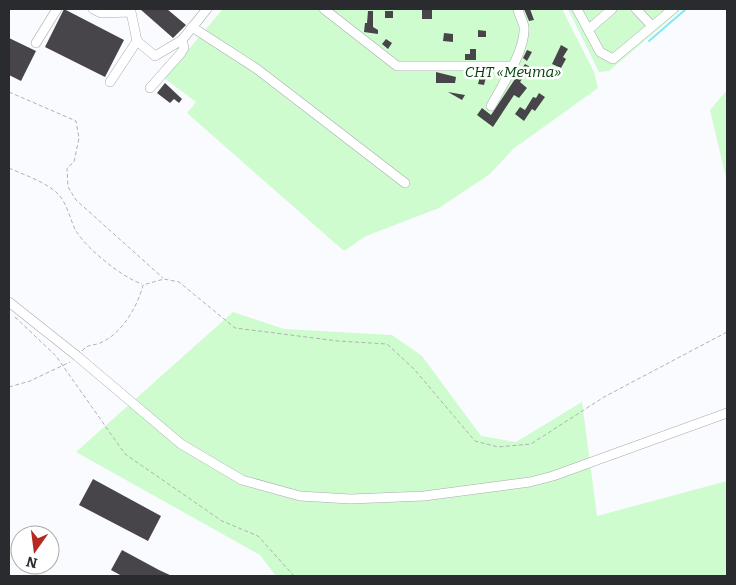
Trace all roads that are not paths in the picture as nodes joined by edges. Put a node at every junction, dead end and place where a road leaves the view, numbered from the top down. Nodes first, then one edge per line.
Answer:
1 (57, 9) edge
2 (93, 9) edge
3 (207, 9) edge
4 (324, 9) edge
5 (518, 9) edge
6 (576, 9) edge
7 (612, 9) edge
8 (636, 9) edge
9 (673, 9) edge
10 (132, 10) edge
11 (652, 26) junction
12 (192, 27) junction
13 (588, 30) junction
14 (182, 40) junction
15 (137, 42) junction
16 (36, 43) dead end
17 (512, 66) junction
18 (110, 82) dead end
19 (150, 88) dead end
20 (491, 106) dead end
21 (405, 183) dead end
22 (9, 302) edge
23 (727, 413) edge

1 - 16 street
2 - 10 street
3 - 12 street
4 - 17 street
5 - 17 street
6 - 13 street
7 - 13 street
8 - 11 street
9 - 11 street
10 - 15 street
11 - 13 street
12 - 14 street
12 - 21 street
14 - 15 street
14 - 19 street
15 - 18 street
17 - 20 street
22 - 23 street

